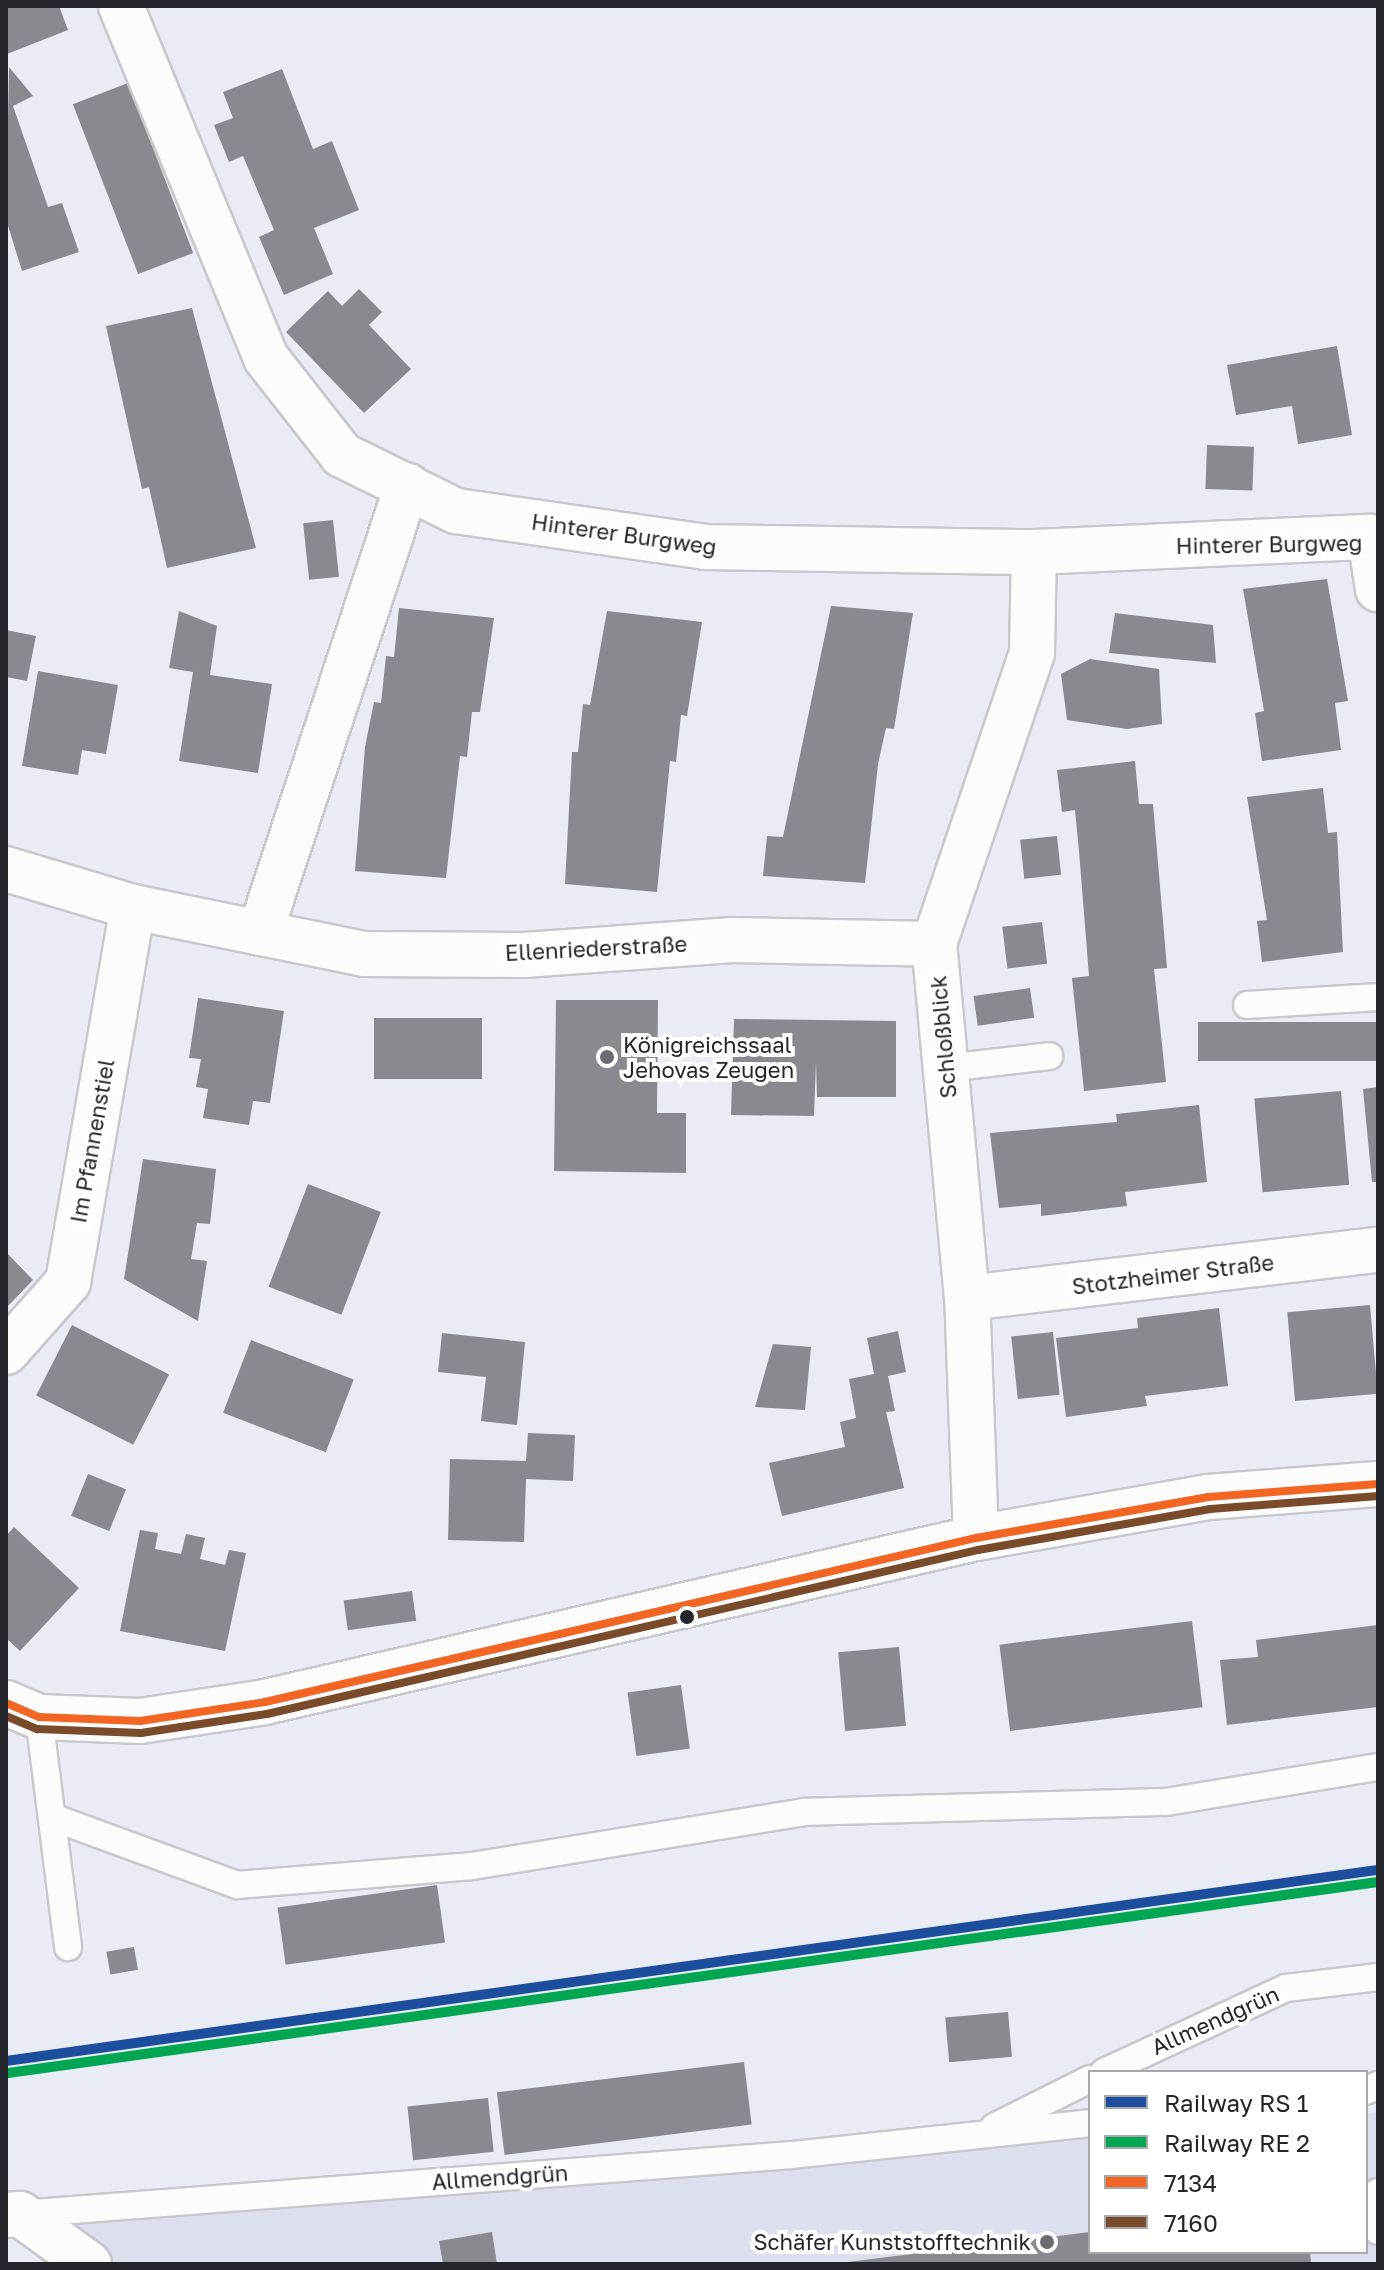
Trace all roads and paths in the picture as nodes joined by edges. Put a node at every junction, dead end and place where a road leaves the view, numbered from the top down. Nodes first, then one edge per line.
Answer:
1 (121, 6) edge
2 (407, 486) junction
3 (1374, 536) edge
4 (1034, 552) junction
5 (1378, 589) edge
6 (6, 869) edge
7 (133, 907) junction
8 (260, 933) junction
9 (934, 944) junction
10 (1378, 997) edge
11 (1247, 1005) dead end
12 (1049, 1056) dead end
13 (946, 1068) junction
14 (1378, 1250) edge
15 (967, 1298) junction
16 (6, 1352) edge
17 (1378, 1484) edge
18 (976, 1538) junction
19 (22, 1710) edge
20 (1378, 1767) edge
21 (57, 1819) junction
22 (68, 1947) dead end
23 (1378, 1977) edge
24 (1108, 2070) edge
25 (1088, 2080) edge
26 (1088, 2123) edge
27 (981, 2134) junction
28 (1378, 2192) edge
29 (13, 2214) edge
30 (1378, 2231) edge
31 (89, 2264) edge

1 - 2 street, Hinterer Burgweg
2 - 4 street, Hinterer Burgweg
2 - 8 street
3 - 4 street, Hinterer Burgweg
3 - 5 street, Hinterer Burgweg
4 - 9 street, Schloßblick
6 - 7 street, Ellenriederstraße
7 - 8 street, Ellenriederstraße
7 - 16 street, Im Pfannenstiel
8 - 9 street, Ellenriederstraße
9 - 13 street, Schloßblick
10 - 11 lane
12 - 13 lane
13 - 15 street, Schloßblick
14 - 15 street, Stotzheimer Straße
15 - 18 street, Schloßblick
17 - 18 street
18 - 19 street
19 - 21 lane
20 - 21 lane
21 - 22 lane
23 - 24 lane, Allmendgrün
25 - 27 lane, Allmendgrün
26 - 27 lane, Allmendgrün
27 - 29 lane, Allmendgrün
28 - 30 lane
29 - 31 street, Allmendgrün

